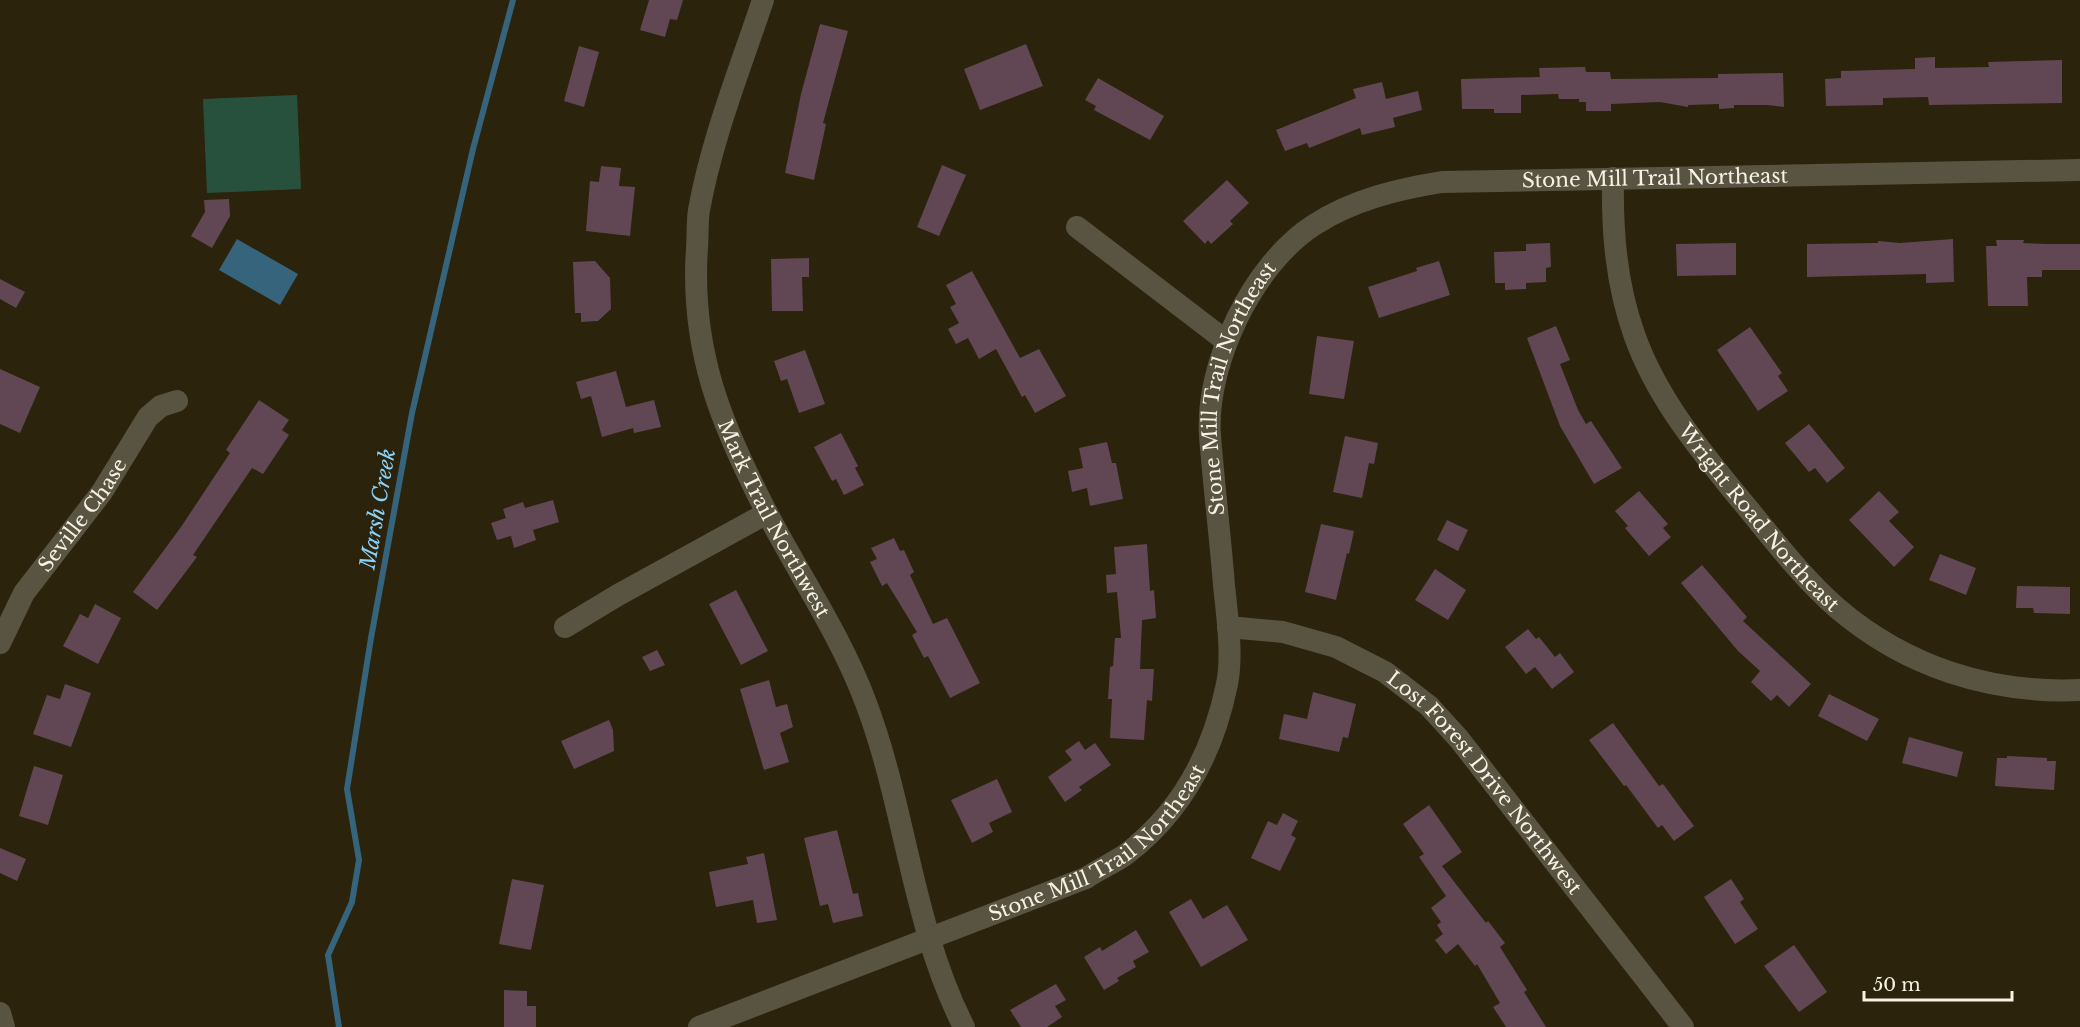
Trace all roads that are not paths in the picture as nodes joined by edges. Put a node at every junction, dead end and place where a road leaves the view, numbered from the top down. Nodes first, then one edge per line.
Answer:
1 (763, 0) edge
2 (2080, 170) edge
3 (1612, 178) junction
4 (1077, 227) dead end
5 (1226, 341) junction
6 (177, 401) dead end
7 (767, 513) junction
8 (565, 627) dead end
9 (1228, 627) junction
10 (0, 643) edge
11 (2080, 690) edge
12 (928, 939) junction
13 (0, 1013) edge
14 (4, 1027) edge
15 (699, 1027) edge
16 (964, 1027) edge
17 (1683, 1027) edge

1 - 7 street, Mark Trail Northwest
2 - 3 street, Stone Mill Trail Northeast
3 - 5 street, Stone Mill Trail Northeast
3 - 11 street, Wright Road Northeast
4 - 5 street
5 - 9 street, Stone Mill Trail Northeast
6 - 10 street, Seville Chase
7 - 8 street
7 - 12 street, Mark Trail Northwest
9 - 12 street, Stone Mill Trail Northeast
9 - 17 street, Lost Forest Drive Northwest
12 - 15 street, Stone Mill Trail Northeast
12 - 16 street, Mark Trail Northwest
13 - 14 street

